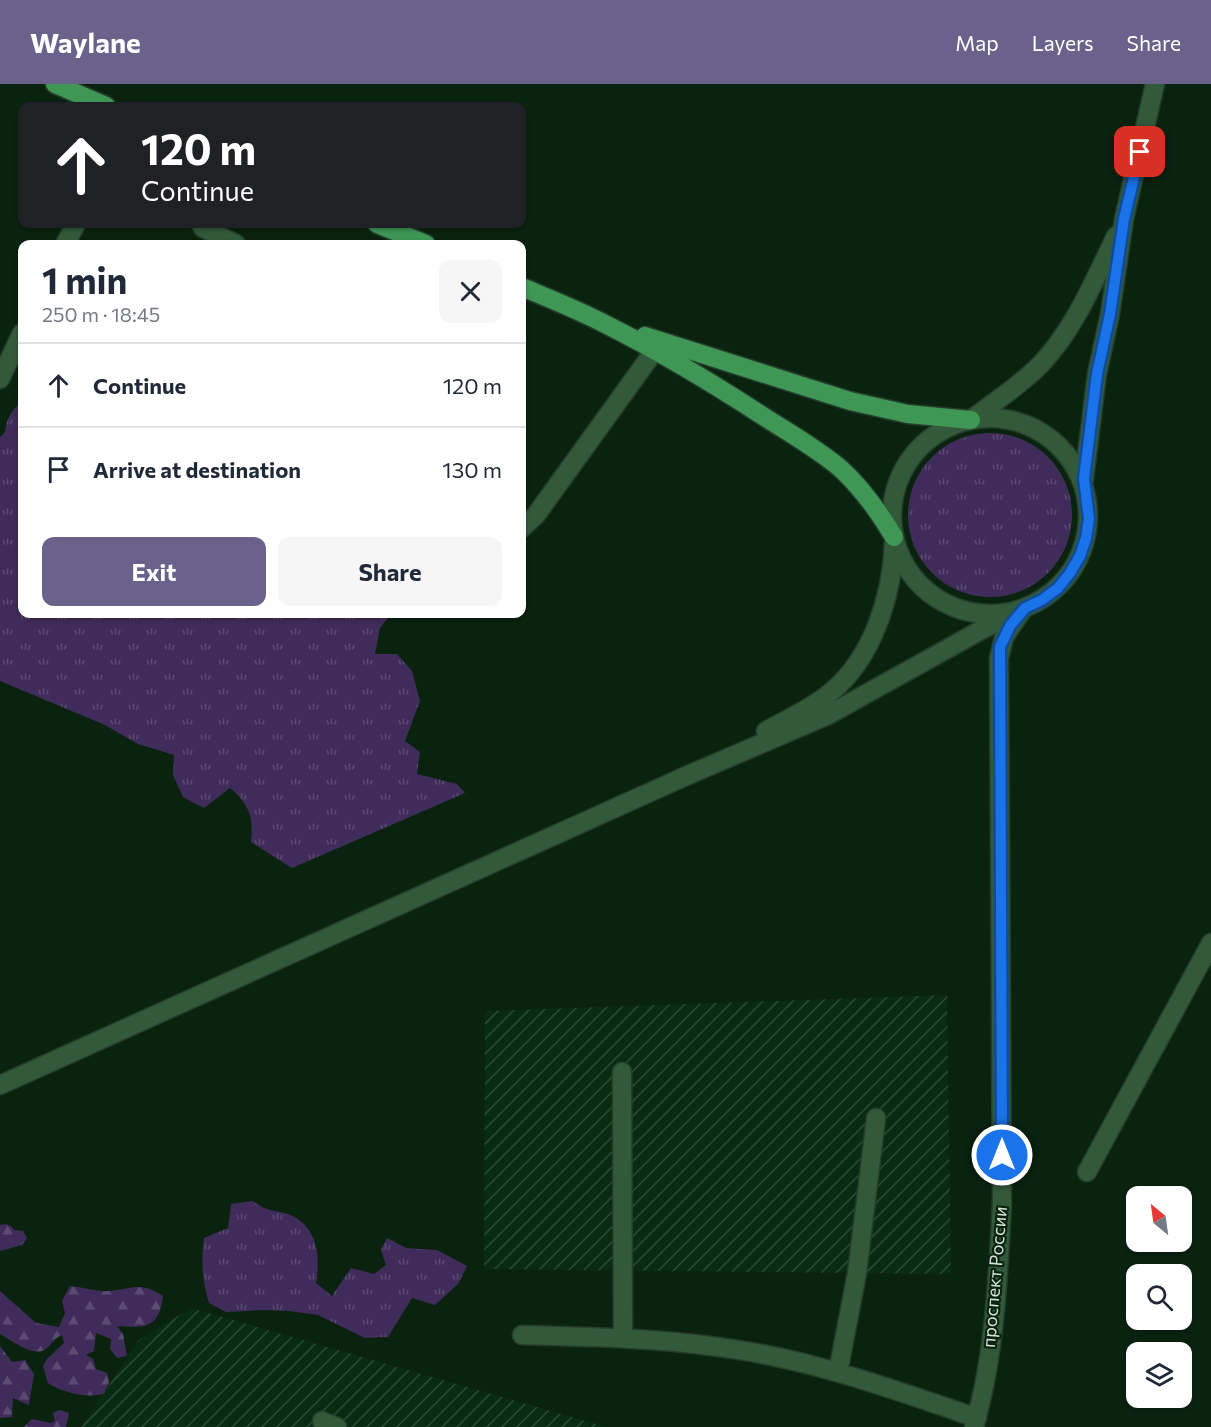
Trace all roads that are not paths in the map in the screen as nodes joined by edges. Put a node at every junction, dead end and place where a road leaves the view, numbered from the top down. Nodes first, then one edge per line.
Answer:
1 (55, 84) edge
2 (1155, 84) edge
3 (97, 102) edge
4 (1124, 219) junction
5 (203, 228) edge
6 (387, 228) edge
7 (216, 240) edge
8 (416, 240) edge
9 (526, 289) edge
10 (603, 323) junction
11 (18, 341) edge
12 (655, 350) junction
13 (0, 379) edge
14 (971, 420) junction
15 (1084, 479) junction
16 (526, 524) edge
17 (894, 537) junction
18 (956, 608) junction
19 (1025, 608) junction
20 (983, 629) junction
21 (999, 658) junction
22 (686, 776) junction
23 (1211, 943) edge
24 (622, 1072) dead end
25 (0, 1085) edge
26 (876, 1118) dead end
27 (1087, 1172) dead end
28 (522, 1335) dead end
29 (622, 1337) junction
30 (838, 1372) junction
31 (976, 1422) edge

1 - 3 main road
2 - 4 street
4 - 14 street
4 - 15 street
5 - 7 street
6 - 8 main road
9 - 10 main road
10 - 12 main road
10 - 14 main road
11 - 13 street
12 - 16 street
12 - 17 main road
14 - 15 street
14 - 17 street
15 - 19 street
17 - 18 street
17 - 22 street
18 - 19 street
18 - 20 street
19 - 20 street
19 - 21 street
20 - 21 street
20 - 22 street
21 - 31 street, проспект России
22 - 25 street
23 - 27 street
24 - 29 street
26 - 30 street
28 - 29 street
29 - 30 street
30 - 31 street

